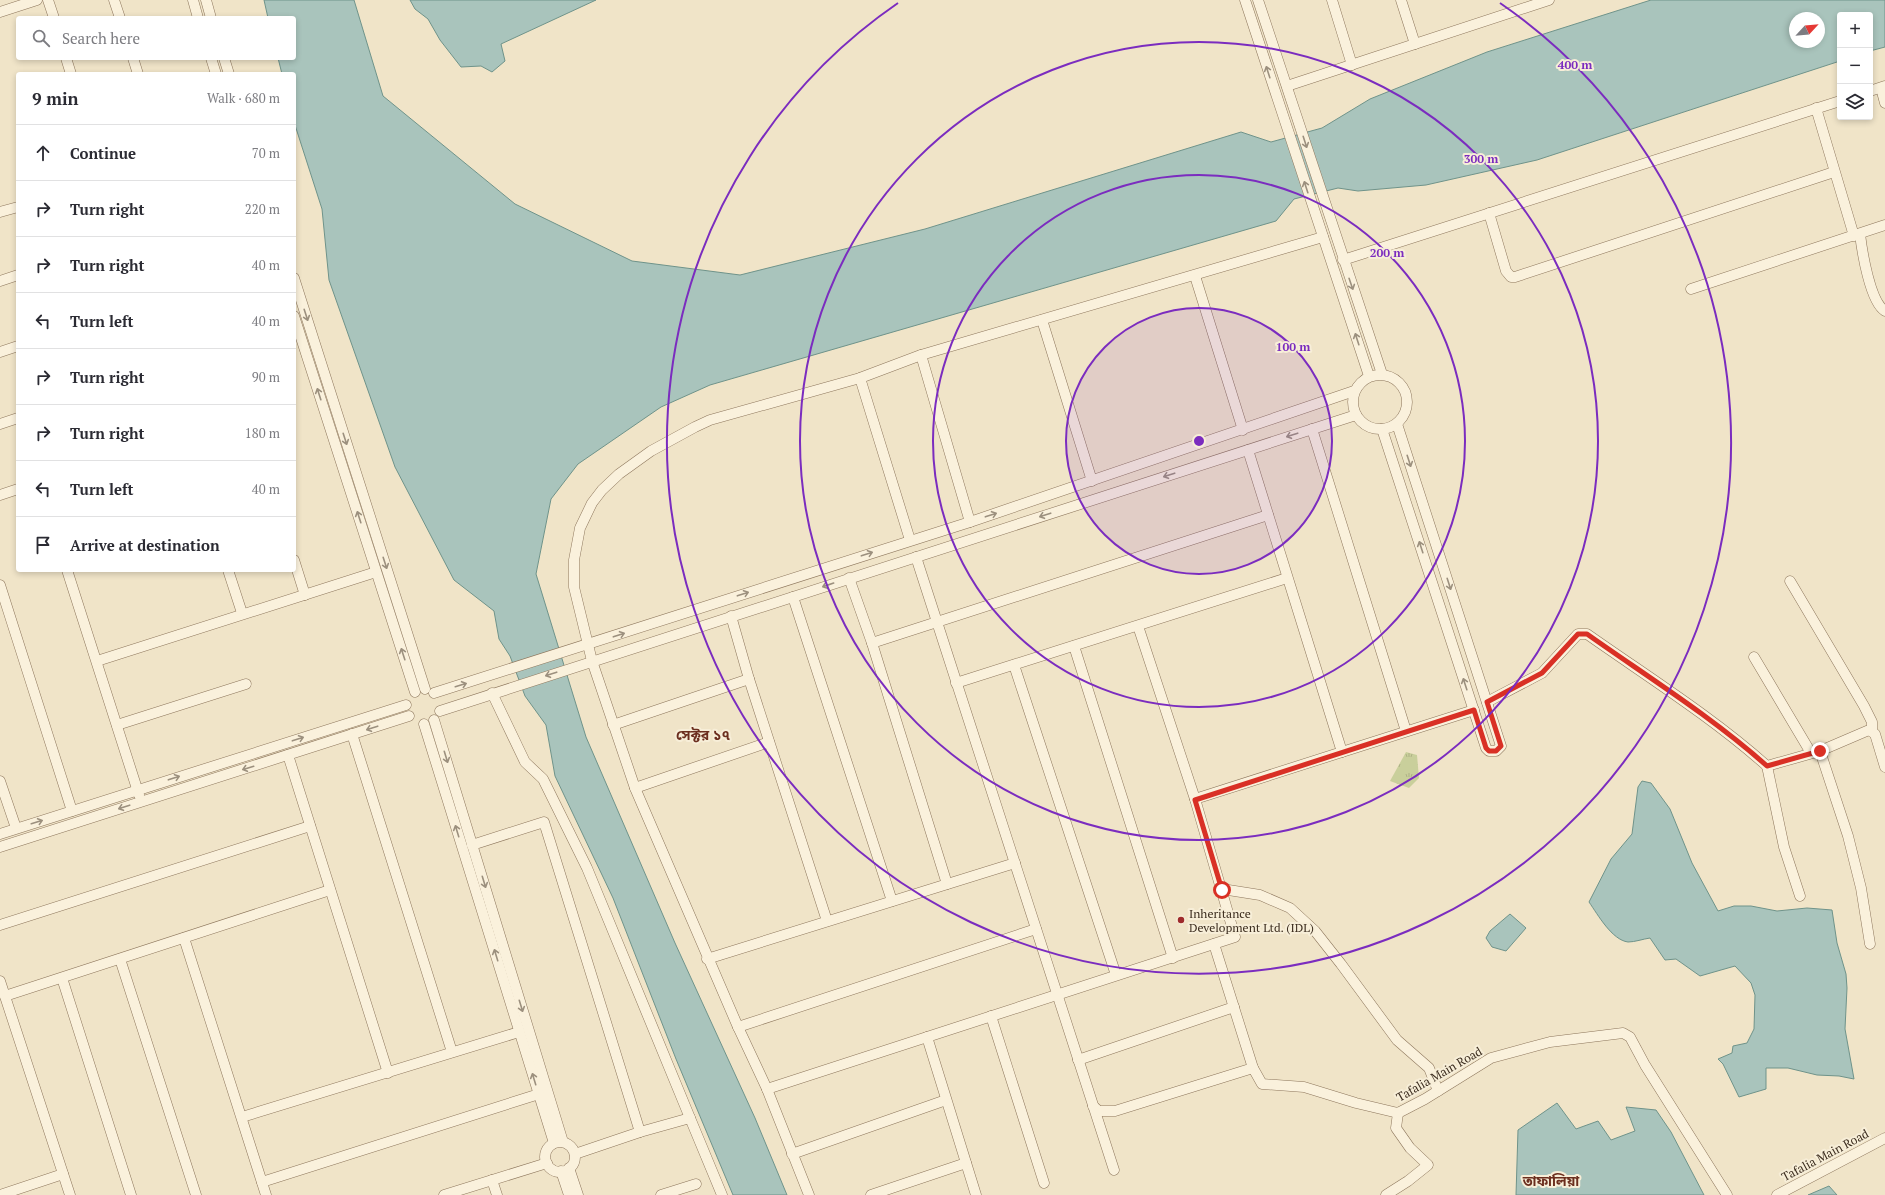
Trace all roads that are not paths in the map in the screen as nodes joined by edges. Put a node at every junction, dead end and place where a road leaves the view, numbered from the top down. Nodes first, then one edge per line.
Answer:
1 (37, 0) edge
2 (48, 0) edge
3 (114, 0) edge
4 (193, 0) edge
5 (206, 0) edge
6 (1258, 0) edge
7 (1332, 0) edge
8 (1401, 0) edge
9 (1550, 0) edge
10 (1248, 1) edge
11 (0, 12) edge
12 (53, 16) edge
13 (119, 16) edge
14 (197, 16) edge
15 (210, 16) edge
16 (1415, 44) junction
17 (67, 60) edge
18 (134, 60) edge
19 (212, 60) edge
20 (225, 60) edge
21 (1352, 65) junction
22 (70, 72) edge
23 (137, 72) edge
24 (215, 72) edge
25 (228, 72) edge
26 (1286, 86) junction
27 (1883, 87) edge
28 (1873, 90) edge
29 (1837, 102) edge
30 (1885, 103) edge
31 (1816, 108) junction
32 (1834, 172) junction
33 (16, 208) edge
34 (0, 212) edge
35 (1489, 213) junction
36 (1885, 226) edge
37 (1857, 235) junction
38 (1323, 237) junction
39 (1343, 260) junction
40 (16, 276) edge
41 (1195, 276) junction
42 (0, 281) edge
43 (296, 285) edge
44 (1691, 289) dead end
45 (1885, 312) edge
46 (1042, 320) junction
47 (296, 322) edge
48 (16, 347) edge
49 (0, 352) edge
50 (921, 355) junction
51 (1382, 374) junction
52 (1369, 376) junction
53 (860, 378) junction
54 (1354, 391) junction
55 (1356, 414) junction
56 (16, 419) edge
57 (0, 424) edge
58 (1397, 424) junction
59 (1312, 429) junction
60 (1382, 429) junction
61 (1243, 430) junction
62 (1248, 450) junction
63 (1092, 481) junction
64 (16, 490) edge
65 (0, 495) edge
66 (1268, 515) junction
67 (970, 522) junction
68 (910, 540) junction
69 (916, 557) junction
70 (296, 566) edge
71 (68, 572) edge
72 (229, 572) edge
73 (376, 572) junction
74 (849, 578) junction
75 (1287, 578) junction
76 (1790, 581) dead end
77 (0, 585) edge
78 (305, 595) junction
79 (793, 597) junction
80 (242, 613) junction
81 (731, 616) junction
82 (936, 621) junction
83 (1138, 626) junction
84 (872, 643) junction
85 (585, 646) junction
86 (1074, 646) junction
87 (1754, 657) dead end
88 (97, 661) junction
89 (590, 662) junction
90 (1014, 664) junction
91 (749, 679) junction
92 (956, 683) junction
93 (246, 684) dead end
94 (420, 690) junction
95 (434, 693) junction
96 (492, 693) junction
97 (1487, 702) junction
98 (406, 705) junction
99 (1474, 710) junction
100 (440, 711) junction
101 (409, 716) junction
102 (434, 720) junction
103 (424, 724) junction
104 (117, 725) junction
105 (613, 725) junction
106 (1406, 731) junction
107 (1872, 731) junction
108 (352, 734) junction
109 (769, 742) junction
110 (1342, 752) junction
111 (1816, 752) junction
112 (288, 755) junction
113 (1767, 766) junction
114 (1885, 767) edge
115 (0, 781) edge
116 (635, 788) junction
117 (137, 790) junction
118 (1195, 800) junction
119 (142, 801) junction
120 (72, 811) junction
121 (310, 826) junction
122 (16, 828) junction
123 (0, 834) edge
124 (472, 845) junction
125 (0, 847) edge
126 (1015, 863) junction
127 (947, 884) junction
128 (330, 890) junction
129 (1222, 890) junction
130 (1800, 896) dead end
131 (892, 902) junction
132 (828, 921) junction
133 (0, 925) edge
134 (1036, 929) junction
135 (184, 938) junction
136 (1214, 944) junction
137 (1870, 944) dead end
138 (1173, 958) junction
139 (120, 959) junction
140 (707, 959) junction
141 (1116, 975) junction
142 (62, 978) junction
143 (0, 981) edge
144 (1057, 994) junction
145 (5, 996) junction
146 (1234, 1007) junction
147 (991, 1016) junction
148 (738, 1027) junction
149 (519, 1032) junction
150 (927, 1037) junction
151 (452, 1052) junction
152 (1078, 1060) junction
153 (1253, 1068) junction
154 (388, 1073) junction
155 (766, 1089) junction
156 (1438, 1091) junction
157 (539, 1094) junction
158 (946, 1100) junction
159 (1093, 1106) junction
160 (1398, 1113) junction
161 (242, 1117) junction
162 (690, 1118) junction
163 (640, 1132) junction
164 (1885, 1138) edge
165 (558, 1143) junction
166 (575, 1154) junction
167 (792, 1154) junction
168 (547, 1163) junction
169 (966, 1163) junction
170 (565, 1170) junction
171 (1114, 1170) dead end
172 (63, 1174) junction
173 (492, 1180) junction
174 (262, 1182) junction
175 (1044, 1183) dead end
176 (696, 1184) dead end
177 (0, 1194) edge
178 (70, 1195) edge
179 (131, 1195) edge
180 (196, 1195) edge
181 (266, 1195) edge
182 (444, 1195) edge
183 (497, 1195) edge
184 (569, 1195) edge
185 (578, 1195) edge
186 (662, 1195) edge
187 (722, 1195) edge
188 (809, 1195) edge
189 (871, 1195) edge
190 (976, 1195) edge
191 (1386, 1195) edge
192 (1727, 1195) edge
193 (1777, 1195) edge

1 - 11 street
2 - 12 street
3 - 13 street
4 - 14 street
5 - 15 street
6 - 26 street
7 - 21 street
8 - 16 street
9 - 16 street
38 -> 10 street
16 - 21 street
17 - 22 street
18 - 23 street
19 - 24 street
20 - 25 street
21 - 26 street
26 -> 39 street
27 - 28 street
27 - 30 street
29 - 31 street
31 - 32 street
31 - 35 street
32 - 35 street
32 - 37 street
33 - 34 street
35 - 39 street
36 - 37 street
37 - 44 street
37 - 45 street
38 - 41 street
52 -> 38 street
39 -> 51 street
40 - 42 street
41 - 46 street
41 - 61 street
43 -> 94 street
46 - 50 street
46 - 63 street
73 -> 47 street
48 - 49 street
50 - 53 street
50 - 67 street
51 - 52 street
51 - 58 street
52 - 54 street
53 - 68 street
53 - 85 street
54 - 55 street
54 - 61 street
55 - 59 street
55 - 60 street
56 - 57 street
58 - 60 street
58 -> 97 street
59 -> 62 street
59 - 106 street
99 -> 60 street
61 - 63 street
62 - 66 street
62 -> 69 street
67 -> 63 street
64 - 65 street
66 - 75 street
66 - 82 street
67 - 68 street
85 -> 68 street
69 - 74 street
69 - 82 street
70 - 78 street
71 - 88 street
72 - 80 street
73 - 78 street
94 -> 73 street
74 -> 79 street
74 - 84 street
75 - 83 street
75 - 110 street
76 - 107 street
77 - 120 street
78 - 80 street
79 - 81 street
79 - 131 street
80 - 88 street
81 - 89 street
81 - 91 street
82 - 84 street
82 - 92 street
83 - 86 street
83 - 118 street
84 - 127 street
85 - 89 street
95 -> 85 street
86 - 90 street
86 - 138 street
87 - 111 street
88 - 104 street
89 -> 96 street
89 - 105 street
90 - 92 street
90 - 141 street
91 - 105 street
91 - 109 street
92 - 126 street
93 - 104 street
94 - 95 street
94 - 98 street
95 - 100 street
96 - 100 street
96 - 162 street
97 - 99 street
97 - 113 street
98 - 101 street
117 -> 98 street
99 - 106 street
100 - 102 street
101 - 103 street
101 -> 108 street
102 - 103 street
102 -> 124 street
149 -> 103 street
104 - 117 street
105 - 116 street
106 - 110 street
107 - 111 street
107 - 114 street
108 - 112 street
108 - 151 street
109 - 116 street
109 - 132 street
110 - 118 street
111 - 113 street
111 - 137 street
112 -> 119 street
112 - 121 street
113 - 130 street
115 - 122 street
116 - 140 street
117 - 119 street
117 - 120 street
118 - 129 street
119 -> 125 street
122 -> 120 street
121 - 128 street
121 - 133 street
122 - 123 street
124 - 163 street
124 -> 165 street
126 - 127 street
126 - 134 street
127 - 131 street
128 - 135 street
128 - 154 street
129 - 136 street
129 - 156 street
131 - 132 street
132 - 140 street
134 - 144 street
134 - 148 street
135 - 139 street
135 - 161 street
136 - 138 street
136 - 146 street
138 - 141 street
139 - 142 street
139 - 180 street
140 - 148 street
141 - 144 street
142 - 145 street
142 - 179 street
143 - 145 street
144 - 147 street
144 - 152 street
145 - 172 street
146 - 152 street
146 - 153 street
147 - 150 street
147 - 175 street
148 - 155 street
149 - 151 street
157 -> 149 street
150 - 155 street
150 - 158 street
151 - 154 street
152 - 159 street
153 - 159 street
153 - 160 street, Tafalia Main Road
154 - 161 street
155 - 167 street
156 - 160 street, Tafalia Main Road
156 - 192 street, Tafalia Main Road
157 - 165 street
157 - 174 street
158 - 167 street
158 - 169 street
159 - 171 street
160 - 191 street
161 - 174 street
162 - 163 street
162 - 187 street
163 - 166 street
164 - 193 street, Tafalia Main Road
165 - 166 street
165 - 168 street
166 - 170 street
167 - 188 street
168 - 170 street
168 - 173 street
169 - 189 street
169 - 190 street
170 - 184 street
170 - 185 street
172 - 177 street
172 - 178 street
173 - 182 street
173 - 183 street
174 - 181 street
176 - 186 street

